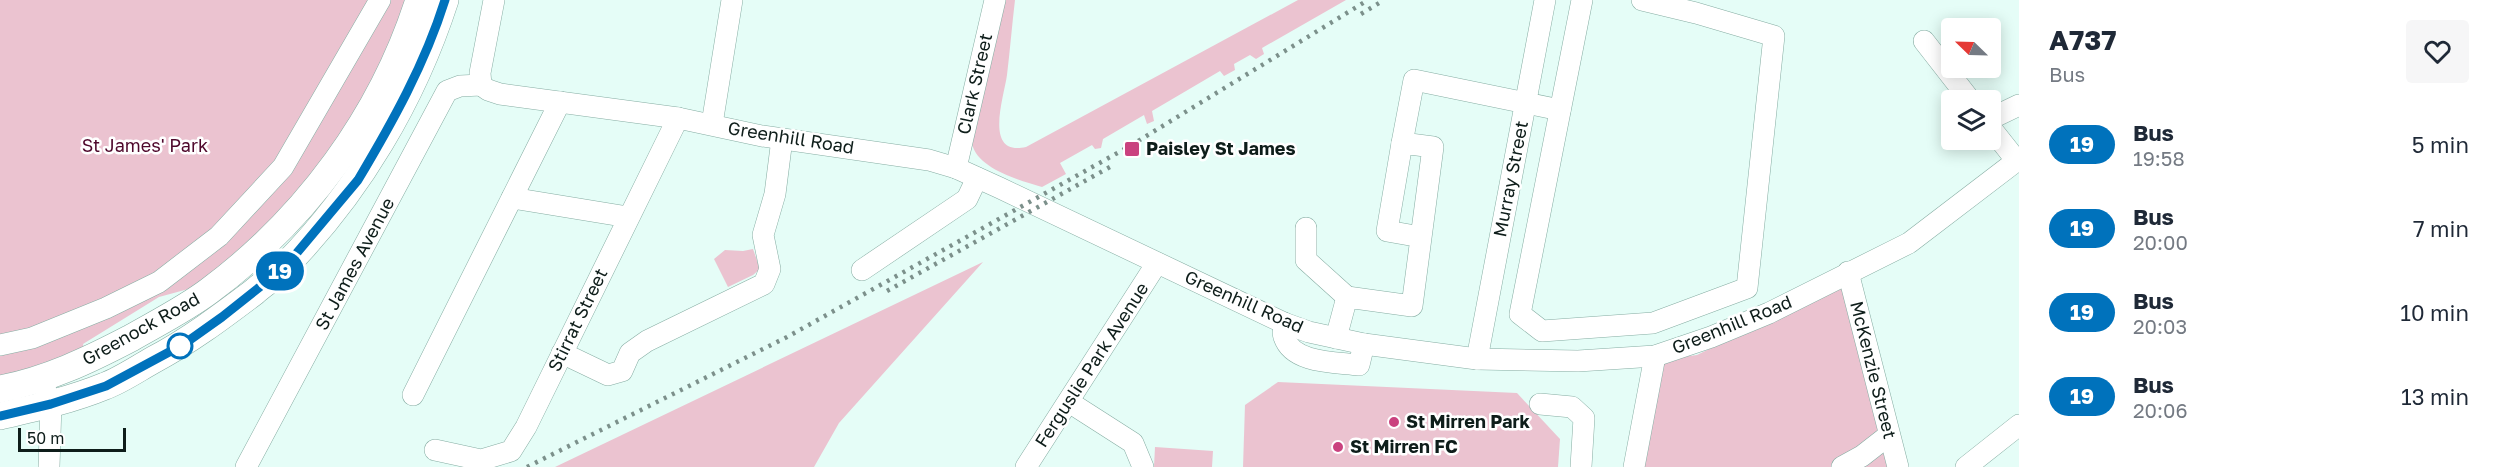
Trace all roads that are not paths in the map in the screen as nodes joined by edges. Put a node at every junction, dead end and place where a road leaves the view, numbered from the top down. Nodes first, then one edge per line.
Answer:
1 (380, 0) edge
2 (419, 0) edge
3 (445, 0) edge
4 (494, 0) edge
5 (732, 0) edge
6 (995, 0) edge
7 (1545, 0) edge
8 (1582, 0) edge
9 (1642, 0) edge
10 (1924, 40) dead end
11 (481, 85) junction
12 (1962, 90) edge
13 (560, 102) junction
14 (2019, 105) edge
15 (1524, 109) junction
16 (2001, 114) edge
17 (1559, 116) junction
18 (678, 118) junction
19 (712, 124) junction
20 (782, 139) junction
21 (2001, 140) edge
22 (1402, 143) junction
23 (2018, 160) edge
24 (956, 168) junction
25 (978, 178) junction
26 (512, 198) junction
27 (628, 217) junction
28 (1306, 228) dead end
29 (1421, 237) junction
30 (1157, 263) junction
31 (862, 270) dead end
32 (1848, 272) junction
33 (1347, 297) junction
34 (1284, 323) junction
35 (1336, 338) junction
36 (1364, 344) junction
37 (0, 345) edge
38 (562, 352) junction
39 (1655, 356) junction
40 (1477, 359) junction
41 (0, 389) edge
42 (46, 392) junction
43 (413, 395) dead end
44 (1069, 402) junction
45 (1540, 404) dead end
46 (0, 416) edge
47 (2019, 425) edge
48 (1889, 435) junction
49 (435, 450) dead end
50 (49, 467) edge
51 (246, 467) edge
52 (1026, 467) edge
53 (1143, 467) edge
54 (1581, 467) edge
55 (1634, 467) edge
56 (1842, 467) edge
57 (1898, 467) edge
58 (1966, 467) edge

1 - 37 street
2 - 42 main road, Greenock Road
3 - 42 main road, Greenock Road
4 - 11 street
5 - 19 street
6 - 24 street, Clark Street
7 - 15 street, Murray Street
8 - 17 street
9 - 17 street
10 - 12 street
11 - 13 street, Greenhill Road
11 - 51 street, St James Avenue
13 - 18 street, Greenhill Road
13 - 26 street
14 - 16 street
15 - 17 street
15 - 22 street
15 - 40 street, Murray Street
18 - 19 street, Greenhill Road
18 - 27 street, Stirrat Street
19 - 20 street, Greenhill Road
20 - 24 street, Greenhill Road
20 - 38 street
21 - 23 street
22 - 29 street
22 - 29 street
23 - 32 street, Greenhill Road
24 - 25 street, Greenhill Road
25 - 30 street, Greenhill Road
25 - 31 street
26 - 27 street
26 - 43 street
27 - 38 street, Stirrat Street
28 - 33 street
29 - 33 street
30 - 34 street, Greenhill Road
30 - 44 street, Ferguslie Park Avenue
32 - 39 street, Greenhill Road
32 - 48 street, McKenzie Street
33 - 35 street
34 - 35 street, Greenhill Road
34 - 36 street
35 - 36 street, Greenhill Road
36 - 40 street, Greenhill Road
38 - 49 street, Stirrat Street
39 - 40 street, Greenhill Road
39 - 55 street
41 - 42 main road, Greenock Road
42 - 46 main road, Greenock Road
42 - 50 street
44 - 52 street, Ferguslie Park Avenue
44 - 53 street
45 - 54 street
47 - 58 street
48 - 56 street
48 - 57 street, McKenzie Street

